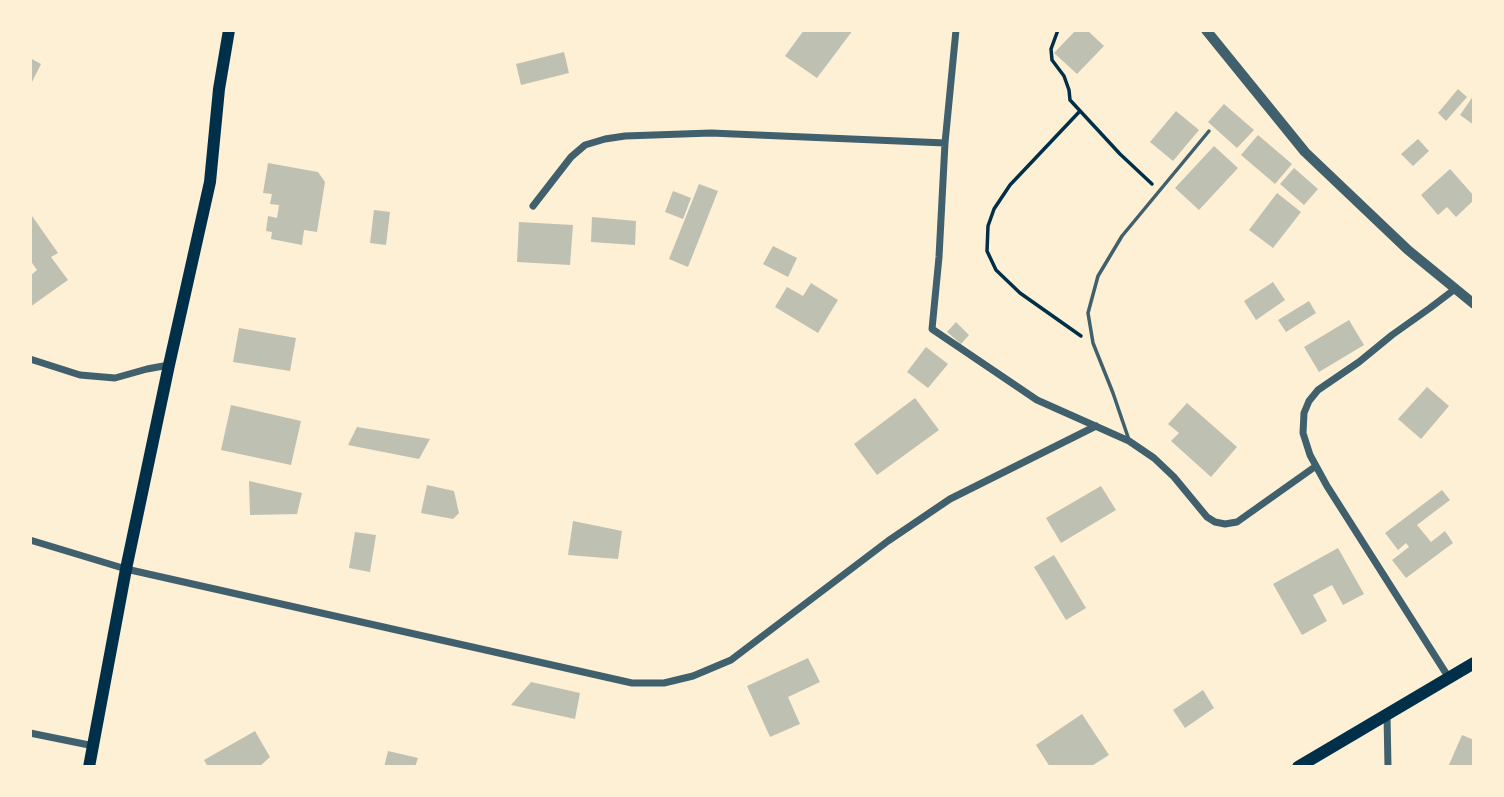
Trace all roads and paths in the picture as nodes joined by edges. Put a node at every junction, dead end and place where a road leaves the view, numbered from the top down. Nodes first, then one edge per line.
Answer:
1 (229, 30) edge
2 (957, 30) edge
3 (1058, 30) edge
4 (1206, 30) edge
5 (1080, 111) junction
6 (1209, 131) dead end
7 (945, 144) junction
8 (1158, 190) junction
9 (533, 206) dead end
10 (1455, 289) junction
11 (1474, 304) edge
12 (1093, 343) junction
13 (30, 359) edge
14 (169, 365) junction
15 (1096, 426) junction
16 (1129, 442) junction
17 (1316, 466) junction
18 (30, 540) edge
19 (126, 569) junction
20 (1474, 663) edge
21 (1449, 679) junction
22 (1387, 715) junction
23 (30, 733) edge
24 (94, 746) junction
25 (89, 767) edge
26 (1298, 767) edge
27 (1388, 767) edge

1 - 14 highway
2 - 7 street
3 - 5 path
4 - 10 street
5 - 8 path
5 - 12 path
6 - 8 lane
7 - 9 street
7 - 15 street
8 - 12 lane
10 - 11 street
10 - 17 street
12 - 16 lane
13 - 14 street
14 - 19 highway
15 - 16 street
15 - 19 street
16 - 17 street
17 - 21 street
18 - 19 street
19 - 24 highway
20 - 21 highway
21 - 22 highway
22 - 26 highway
22 - 27 street
23 - 24 street
24 - 25 highway

